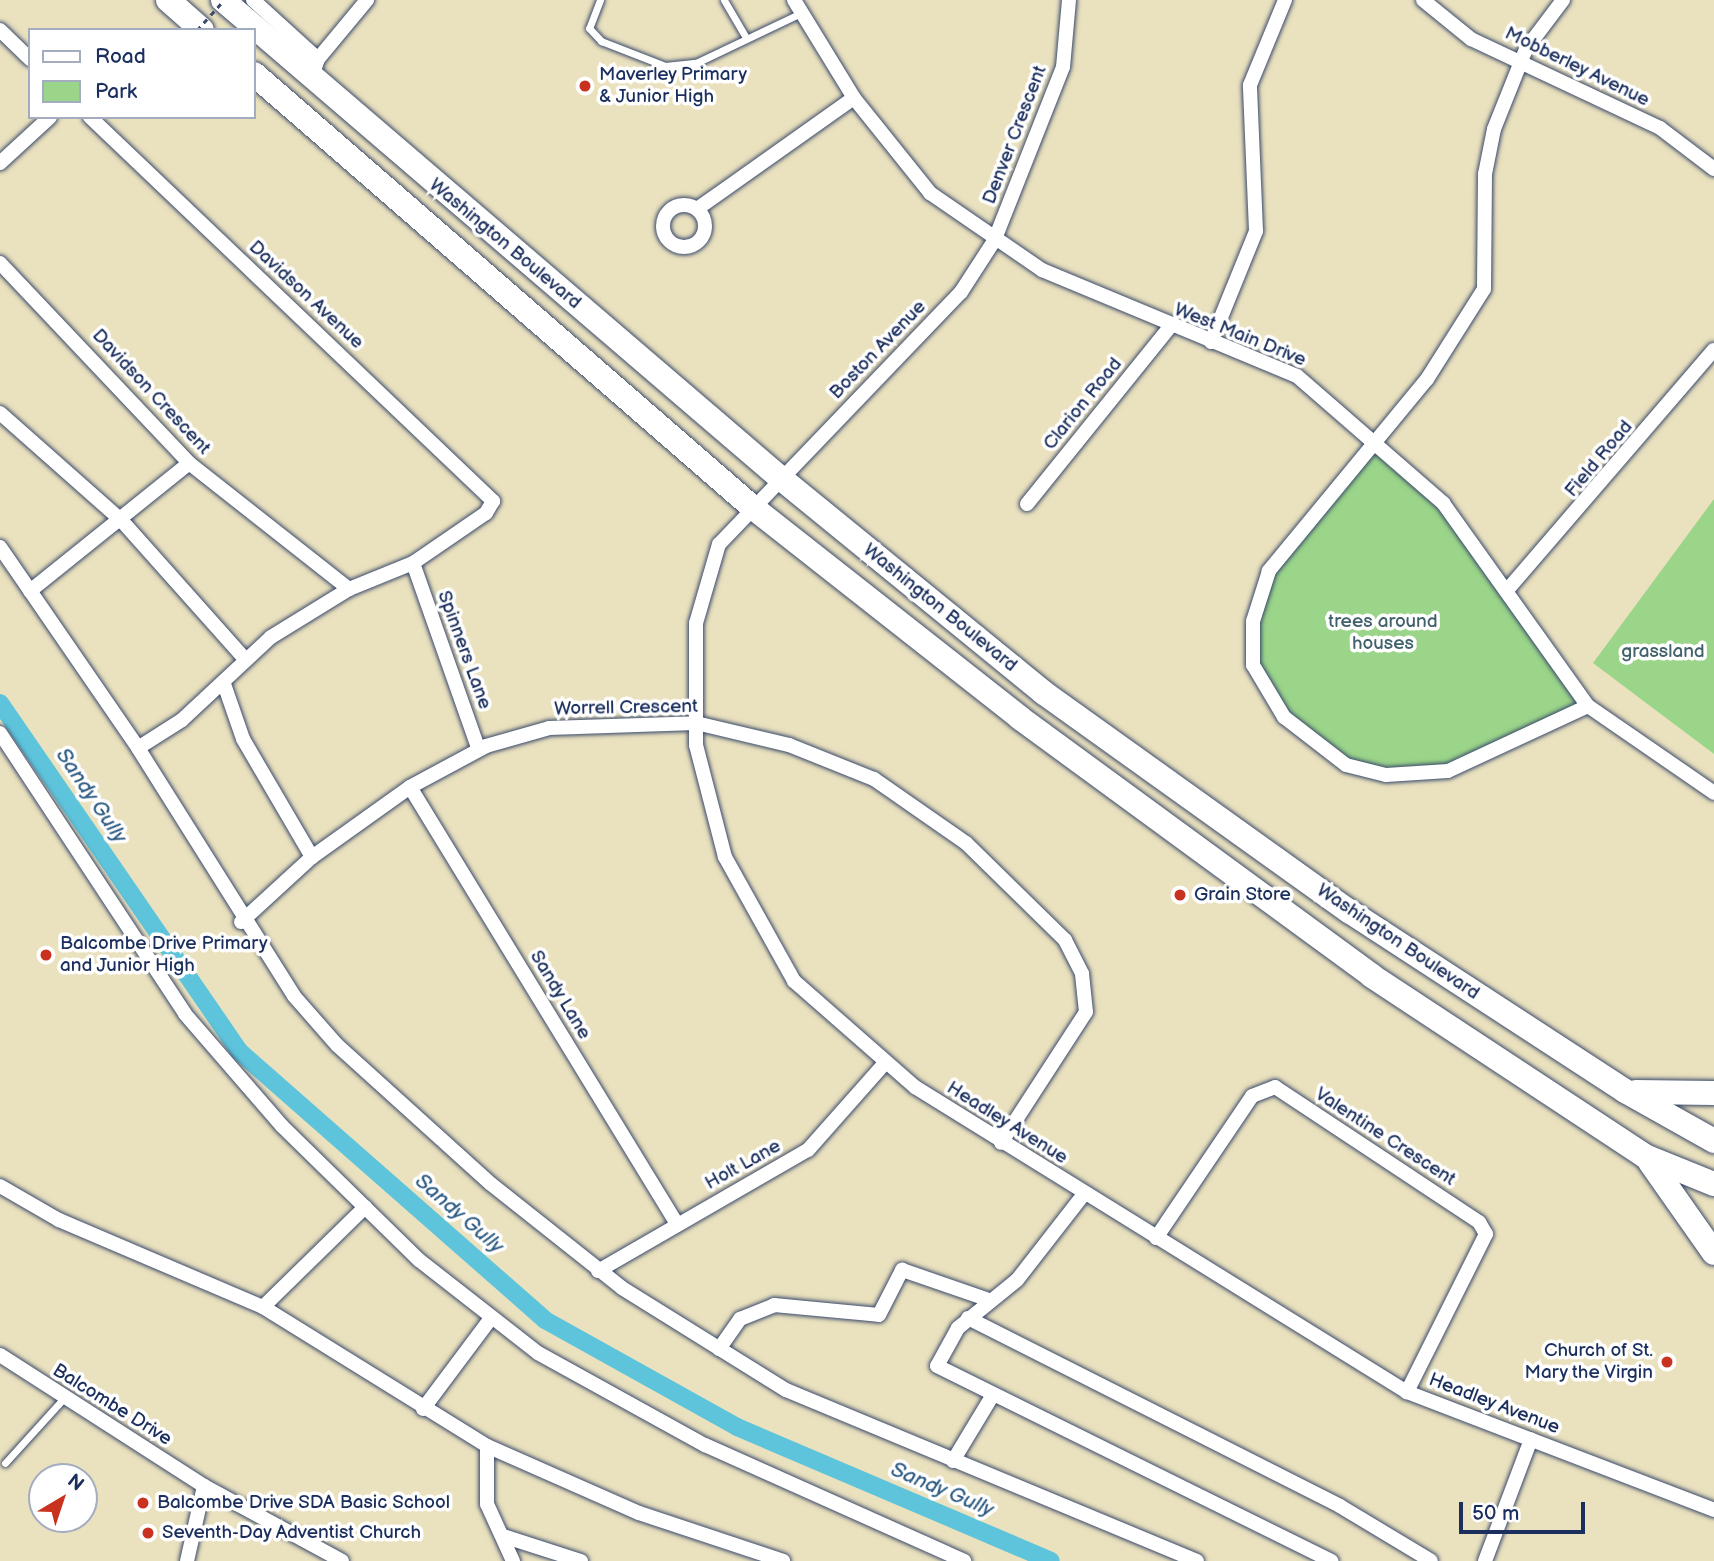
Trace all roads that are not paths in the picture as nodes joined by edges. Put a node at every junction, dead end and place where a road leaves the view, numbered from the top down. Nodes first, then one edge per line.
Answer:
1 (168, 0) edge
2 (223, 0) edge
3 (253, 0) edge
4 (367, 0) edge
5 (600, 0) edge
6 (724, 0) edge
7 (1069, 0) edge
8 (1285, 0) edge
9 (1423, 0) edge
10 (1563, 0) edge
11 (798, 6) edge
12 (198, 28) edge
13 (0, 30) edge
14 (745, 36) junction
15 (1525, 55) junction
16 (28, 57) edge
17 (315, 69) junction
18 (256, 77) edge
19 (854, 98) junction
20 (48, 119) edge
21 (92, 119) edge
22 (0, 163) edge
23 (1714, 169) edge
24 (696, 209) dead end
25 (994, 241) junction
26 (0, 263) edge
27 (1169, 328) junction
28 (1211, 342) junction
29 (1714, 350) edge
30 (0, 413) edge
31 (1375, 439) junction
32 (189, 463) junction
33 (778, 476) junction
34 (1027, 504) dead end
35 (751, 506) junction
36 (122, 521) junction
37 (0, 547) edge
38 (413, 562) junction
39 (1509, 588) junction
40 (349, 589) junction
41 (30, 591) junction
42 (246, 660) junction
43 (224, 684) junction
44 (1588, 706) junction
45 (696, 723) junction
46 (0, 733) edge
47 (138, 748) junction
48 (479, 750) junction
49 (410, 787) junction
50 (1714, 793) edge
51 (312, 857) junction
52 (241, 922) junction
53 (884, 1064) junction
54 (1625, 1091) junction
55 (1714, 1093) edge
56 (1714, 1141) edge
57 (1001, 1143) junction
58 (1645, 1156) junction
59 (1714, 1184) edge
60 (0, 1186) edge
61 (1084, 1194) junction
62 (365, 1207) junction
63 (677, 1224) junction
64 (1156, 1238) junction
65 (1714, 1253) edge
66 (598, 1271) junction
67 (986, 1299) junction
68 (263, 1307) junction
69 (491, 1318) junction
70 (968, 1318) junction
71 (719, 1349) junction
72 (0, 1355) edge
73 (1407, 1392) junction
74 (64, 1398) junction
75 (991, 1398) junction
76 (423, 1409) junction
77 (1531, 1439) junction
78 (487, 1446) junction
79 (953, 1461) junction
80 (5, 1463) dead end
81 (204, 1486) junction
82 (1714, 1510) edge
83 (503, 1536) junction
84 (187, 1561) edge
85 (342, 1561) edge
86 (513, 1561) edge
87 (581, 1561) edge
88 (783, 1561) edge
89 (964, 1561) edge
90 (1197, 1561) edge
91 (1331, 1561) edge
92 (1431, 1561) edge
93 (1485, 1561) edge

1 - 12 highway
2 - 17 highway, Washington Boulevard
3 - 17 street
4 - 17 street
5 - 14 lane
6 - 14 lane
7 - 25 street, Denver Crescent
8 - 28 street
9 - 15 street, Mobberley Avenue
10 - 15 street
11 - 14 lane
11 - 19 street, West Main Drive
13 - 16 street
15 - 23 street, Mobberley Avenue
15 - 31 street
17 - 33 highway, Washington Boulevard
18 - 35 highway, Washington Boulevard
19 - 24 street
19 - 25 street, West Main Drive
20 - 22 street
21 - 38 street, Davidson Avenue
25 - 27 street, West Main Drive
25 - 33 street, Boston Avenue
26 - 32 street, Davidson Crescent
27 - 28 street, West Main Drive
27 - 34 street, Clarion Road
28 - 31 street, West Main Drive
29 - 39 street, Field Road
30 - 36 street
31 - 39 street, West Main Drive
31 - 44 street
32 - 36 street
32 - 40 street, Davidson Crescent
33 - 35 street, Headley Avenue
33 - 54 highway, Washington Boulevard
35 - 45 street, Headley Avenue
35 - 58 highway, Washington Boulevard
36 - 41 street
36 - 42 street
37 - 41 street
38 - 40 street
38 - 48 street, Spinners Lane
39 - 44 street, West Main Drive
40 - 42 street
41 - 47 street
42 - 43 street
43 - 47 street
43 - 51 street
44 - 50 street, West Main Drive
45 - 48 street, Worrell Crescent
45 - 53 street, Headley Avenue
45 - 57 street, Worrell Crescent
46 - 62 street
47 - 52 street
48 - 49 street, Worrell Crescent
49 - 51 street, Worrell Crescent
49 - 63 street, Sandy Lane
51 - 52 street, Worrell Crescent
52 - 66 street
53 - 57 street, Headley Avenue
53 - 63 street, Holt Lane
54 - 55 highway
54 - 56 highway, Washington Boulevard
57 - 61 street, Headley Avenue
58 - 59 highway, Washington Boulevard
58 - 65 highway
60 - 68 street
61 - 64 street, Headley Avenue
61 - 67 street
62 - 68 street
62 - 69 street
63 - 66 street, Holt Lane
64 - 73 street, Headley Avenue
64 - 73 street, Valentine Crescent
66 - 71 street
67 - 70 street
67 - 71 street
68 - 76 street
69 - 76 street
69 - 89 street
70 - 75 street
70 - 92 street
71 - 79 street
72 - 74 street, Balcombe Drive
73 - 77 street, Headley Avenue
74 - 80 lane
74 - 81 street, Balcombe Drive
75 - 79 street
75 - 91 street
76 - 78 street
77 - 82 street, Headley Avenue
77 - 93 street
78 - 83 street
78 - 88 street
79 - 90 street
81 - 84 street
81 - 85 street, Balcombe Drive
83 - 86 street
83 - 87 street

